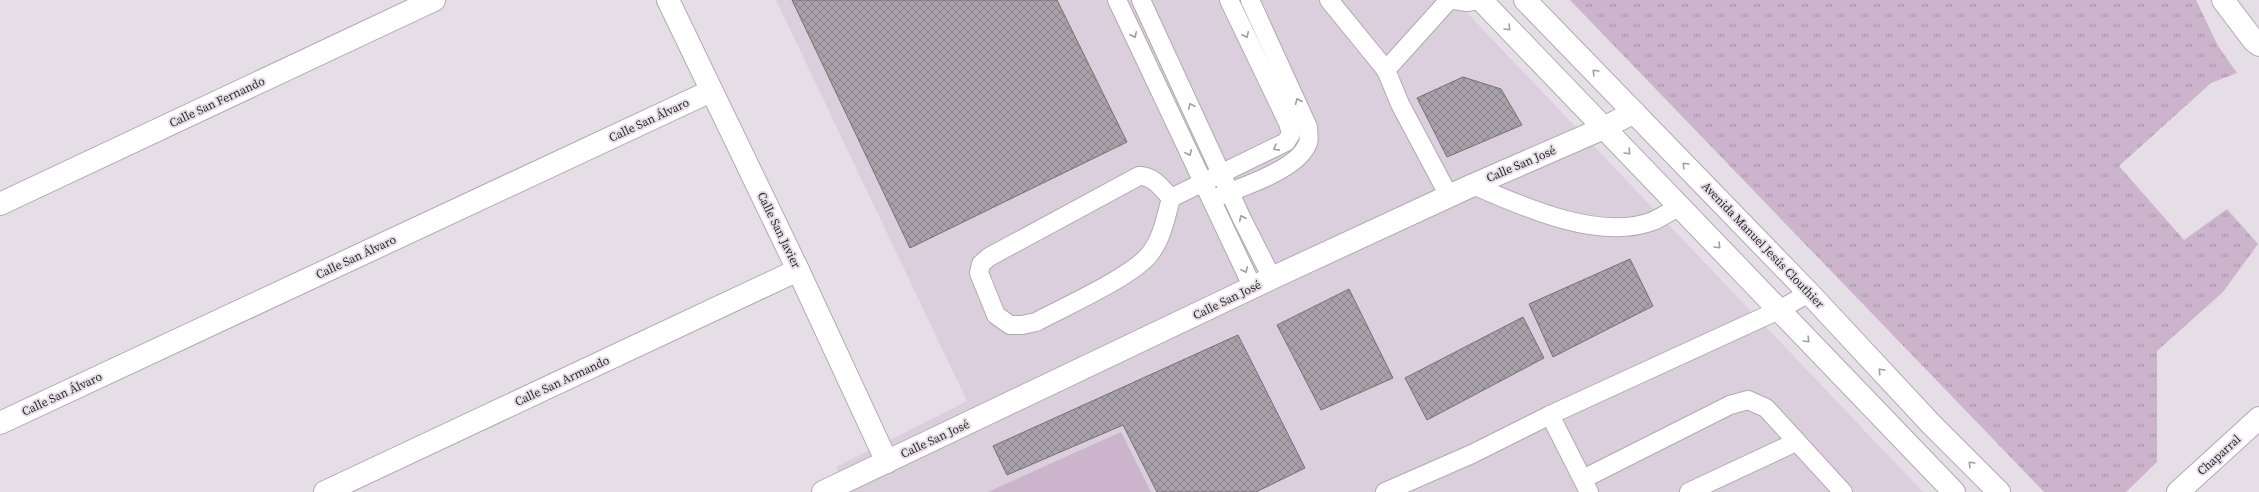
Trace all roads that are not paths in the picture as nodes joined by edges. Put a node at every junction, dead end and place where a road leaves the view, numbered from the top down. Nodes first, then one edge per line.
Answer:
1 (434, 0) edge
2 (668, 0) edge
3 (1117, 0) edge
4 (1141, 0) edge
5 (1229, 0) edge
6 (1250, 0) edge
7 (1330, 0) edge
8 (1449, 0) edge
9 (1454, 0) edge
10 (1480, 0) edge
11 (1525, 0) edge
12 (2223, 0) edge
13 (2259, 45) edge
14 (1386, 70) junction
15 (711, 91) junction
16 (1634, 112) junction
17 (1604, 128) junction
18 (1223, 173) junction
19 (1204, 183) junction
20 (1473, 185) junction
21 (1187, 190) junction
22 (1231, 192) junction
23 (1449, 196) junction
24 (1171, 198) junction
25 (1212, 200) junction
26 (0, 204) edge
27 (1680, 206) junction
28 (798, 270) junction
29 (1272, 278) junction
30 (1253, 288) junction
31 (1809, 293) junction
32 (1779, 310) junction
33 (1550, 415) junction
34 (2259, 418) edge
35 (0, 423) edge
36 (1796, 442) junction
37 (887, 462) junction
38 (1586, 486) edge
39 (326, 492) edge
40 (823, 492) edge
41 (1385, 492) edge
42 (1689, 492) edge
43 (1843, 492) edge
44 (1954, 492) edge
45 (1999, 492) edge
46 (2178, 492) edge

1 - 26 street, Calle San Fernando
2 - 15 street, Calle San Javier
3 -> 19 lane
18 -> 4 lane
5 -> 18 lane
22 -> 6 lane
7 - 14 lane
8 - 14 lane
9 - 10 lane
10 -> 17 street
16 -> 11 street, Avenida Manuel Jesús Clouthier
12 - 13 street
14 - 23 lane
15 - 28 street, Calle San Javier
15 - 35 street, Calle San Álvaro
16 - 17 street, Calle San José
31 -> 16 street, Avenida Manuel Jesús Clouthier
17 - 20 street, Calle San José
17 -> 27 street
18 - 19 lane
18 - 22 lane
19 - 21 lane
19 - 25 lane
20 - 23 street, Calle San José
20 - 27 lane
21 - 24 lane
21 - 25 lane
22 - 25 lane
29 -> 22 lane
23 - 29 street, Calle San José
24 - 24 lane
25 -> 30 lane
27 -> 32 street
28 - 37 street, Calle San Javier
28 - 39 street, Calle San Armando
29 - 30 street, Calle San José
30 - 37 street, Calle San José
31 - 32 lane
45 -> 31 street, Avenida Manuel Jesús Clouthier
32 - 33 lane
32 -> 44 street
33 - 38 lane
33 - 41 lane
34 - 46 street, Chaparral
36 - 38 lane
36 - 42 lane
36 - 43 lane
37 - 40 street, Calle San José

